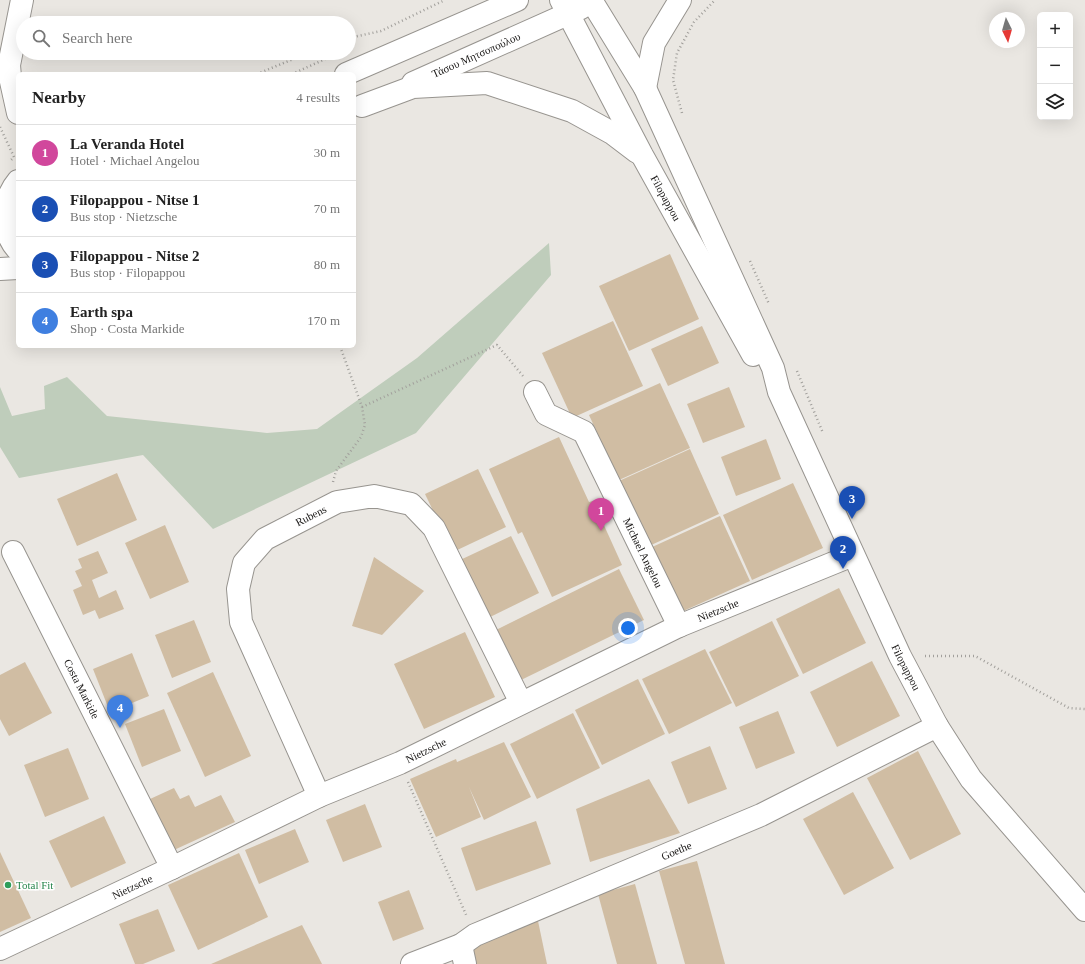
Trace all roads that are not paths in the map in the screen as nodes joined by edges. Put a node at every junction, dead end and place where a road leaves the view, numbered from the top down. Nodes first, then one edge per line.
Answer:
1 (22, 0) edge
2 (517, 0) edge
3 (680, 0) edge
4 (594, 1) edge
5 (564, 7) edge
6 (18, 16) edge
7 (16, 21) edge
8 (4, 64) edge
9 (351, 72) edge
10 (645, 88) junction
11 (16, 104) edge
12 (358, 108) edge
13 (642, 155) junction
14 (16, 183) edge
15 (3, 226) edge
16 (16, 247) edge
17 (16, 268) edge
18 (0, 269) edge
19 (535, 392) road end
20 (778, 392) junction
21 (13, 552) dead end
22 (853, 555) junction
23 (679, 626) junction
24 (521, 703) junction
25 (937, 726) junction
26 (319, 796) junction
27 (172, 868) junction
28 (1085, 910) edge
29 (467, 948) edge
30 (0, 949) edge
31 (412, 964) edge

1 - 6 street
2 - 9 street
3 - 10 street
4 - 5 street, Τάσου Μητσοπούλου
4 - 10 street, Filopappou
5 - 12 street, Τάσου Μητσοπούλου
5 - 13 street, Filopappou
7 - 8 street
8 - 11 street
10 - 20 street, Filopappou
12 - 13 street
13 - 20 street, Filopappou
14 - 15 street
15 - 16 street
17 - 18 street
19 - 23 street, Michael Angelou
20 - 22 street, Filopappou
21 - 27 street, Costa Markide
22 - 23 street, Nietzsche
22 - 25 street, Filopappou
23 - 24 street, Nietzsche
24 - 26 street, Nietzsche
24 - 26 street, Rubens
25 - 28 street, Filopappou
25 - 29 street, Goethe
26 - 27 street, Nietzsche
27 - 30 street, Nietzsche
29 - 31 street, Goethe

